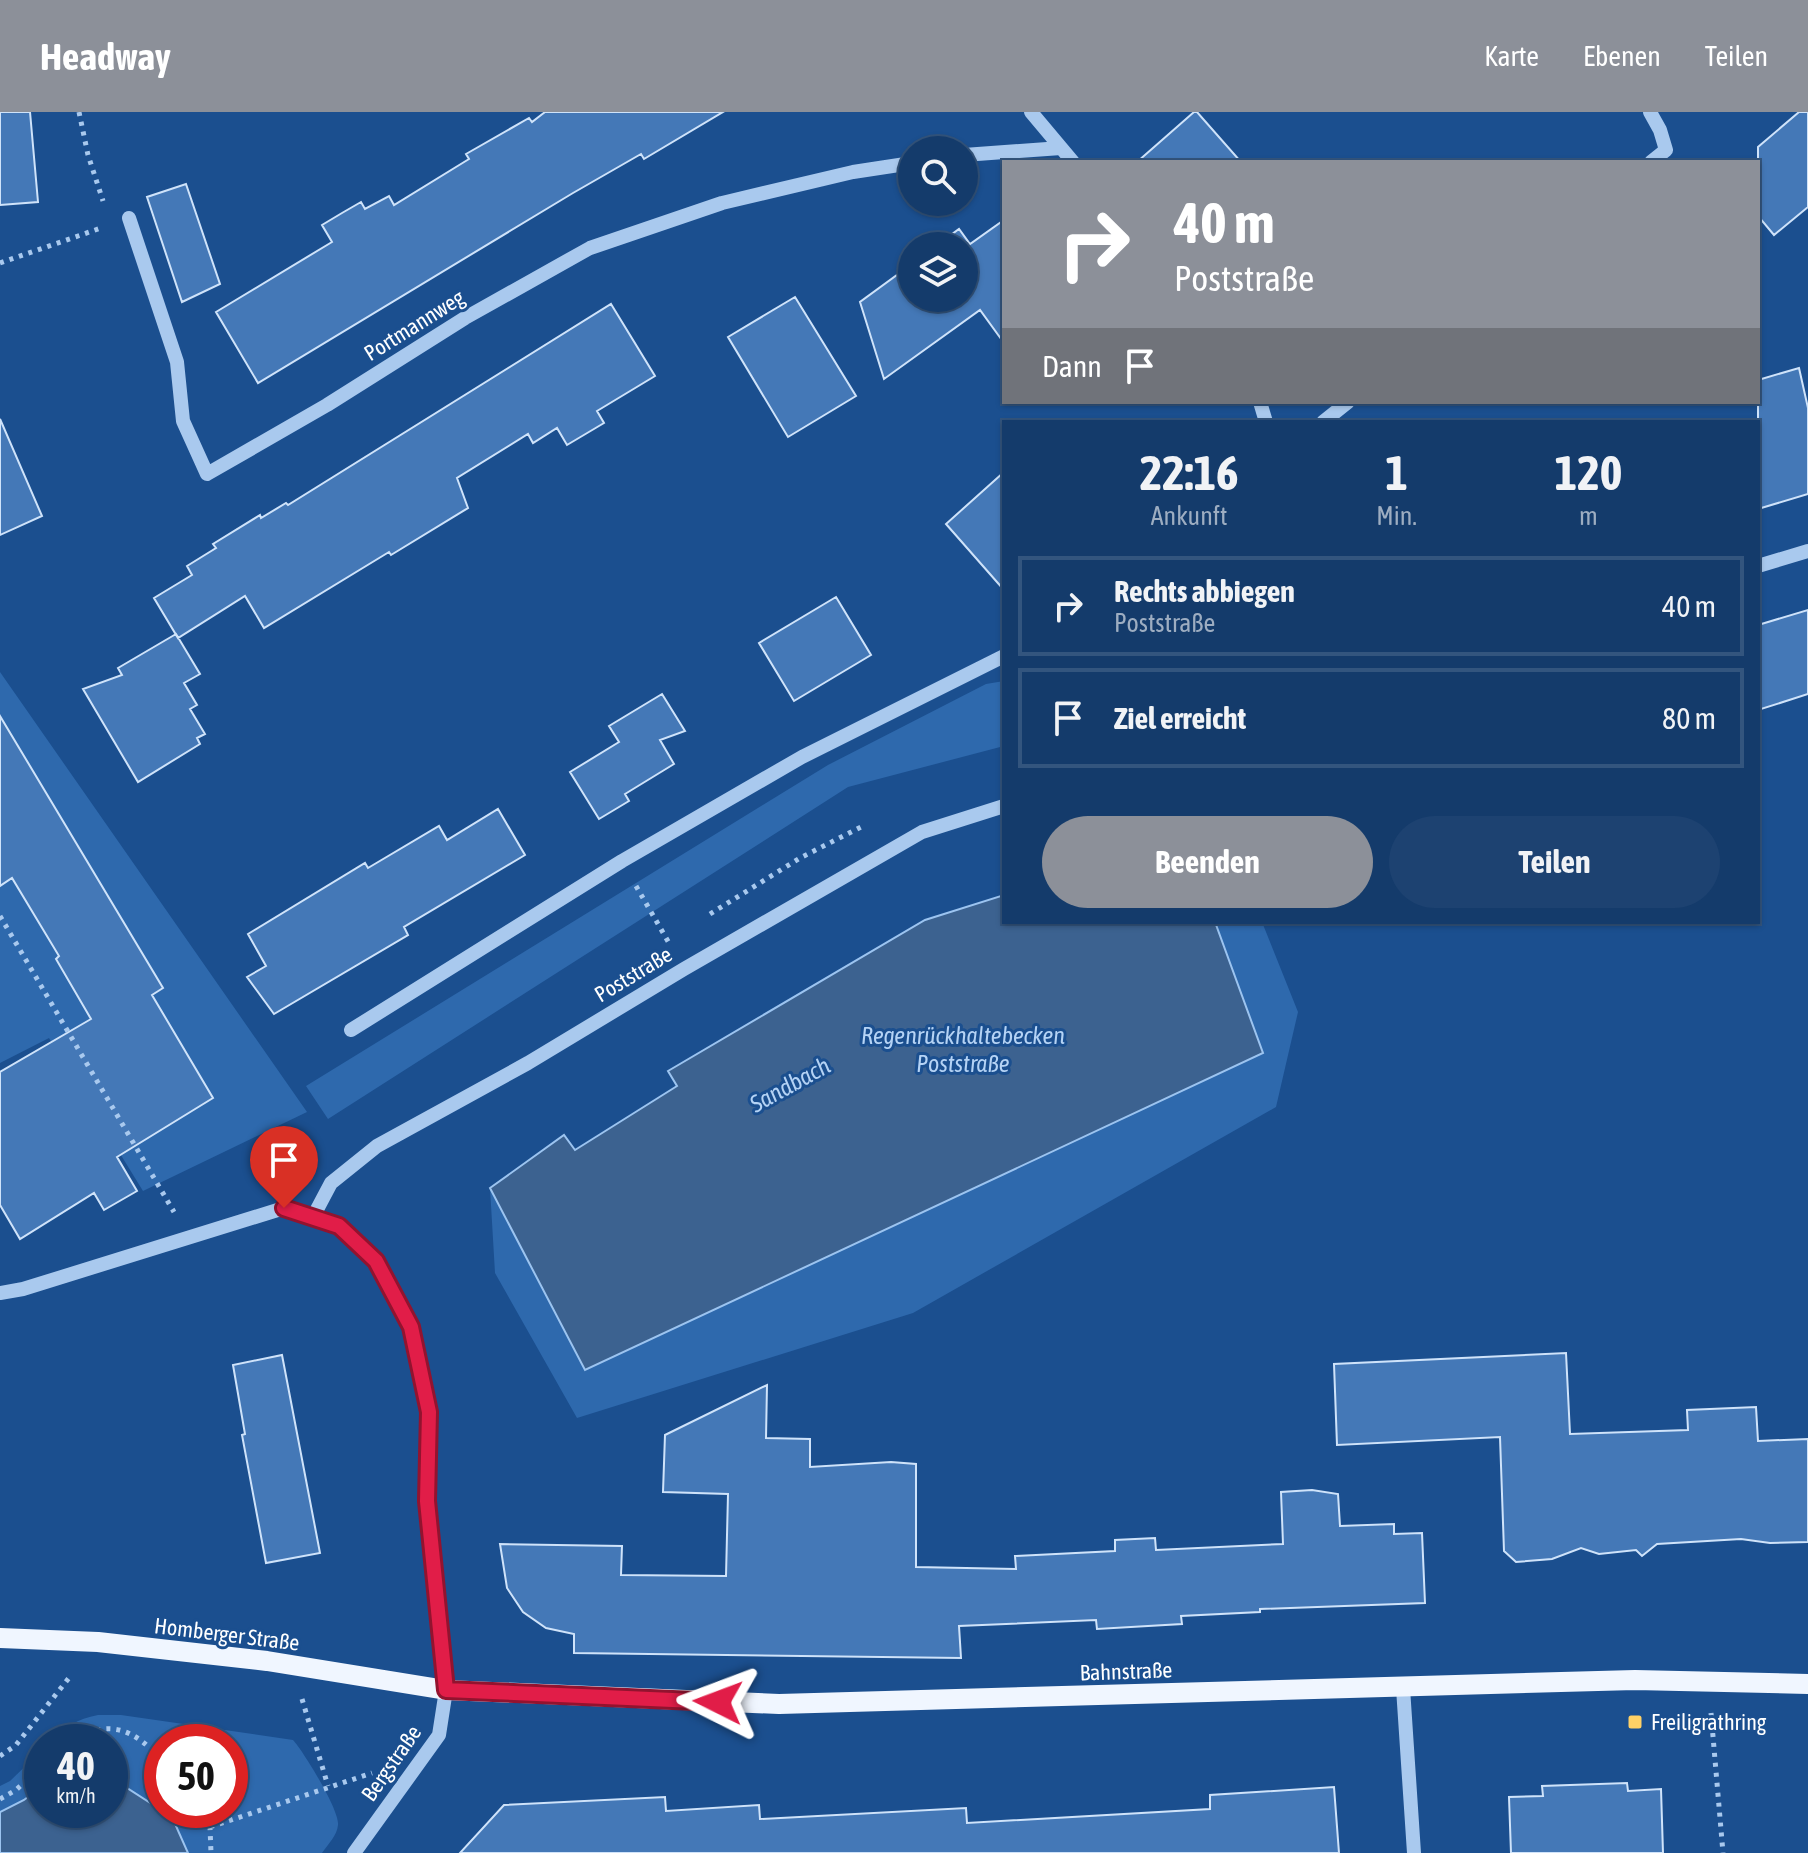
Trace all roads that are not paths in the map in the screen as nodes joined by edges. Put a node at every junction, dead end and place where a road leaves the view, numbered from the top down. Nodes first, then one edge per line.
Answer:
1 (1031, 112) edge
2 (1650, 112) edge
3 (1061, 148) junction
4 (978, 154) edge
5 (1071, 160) edge
6 (1654, 160) edge
7 (898, 165) edge
8 (129, 218) road end
9 (1346, 404) edge
10 (1326, 420) edge
11 (1808, 551) edge
12 (1760, 565) edge
13 (1002, 657) edge
14 (1002, 807) edge
15 (351, 1030) dead end
16 (313, 1217) junction
17 (0, 1293) edge
18 (0, 1638) edge
19 (1808, 1684) edge
20 (1403, 1688) junction
21 (446, 1690) junction
22 (354, 1853) edge
23 (1414, 1853) edge

1 - 3 street
2 - 6 street
3 - 4 street
3 - 5 street
7 - 8 street, Portmannweg
9 - 10 street
11 - 12 street
13 - 15 street
14 - 16 street, Poststraße
16 - 17 street
16 - 21 street
18 - 21 main road, Homberger Straße
19 - 20 main road, Bahnstraße
20 - 21 main road, Bahnstraße
20 - 23 street
21 - 22 street, Bergstraße

